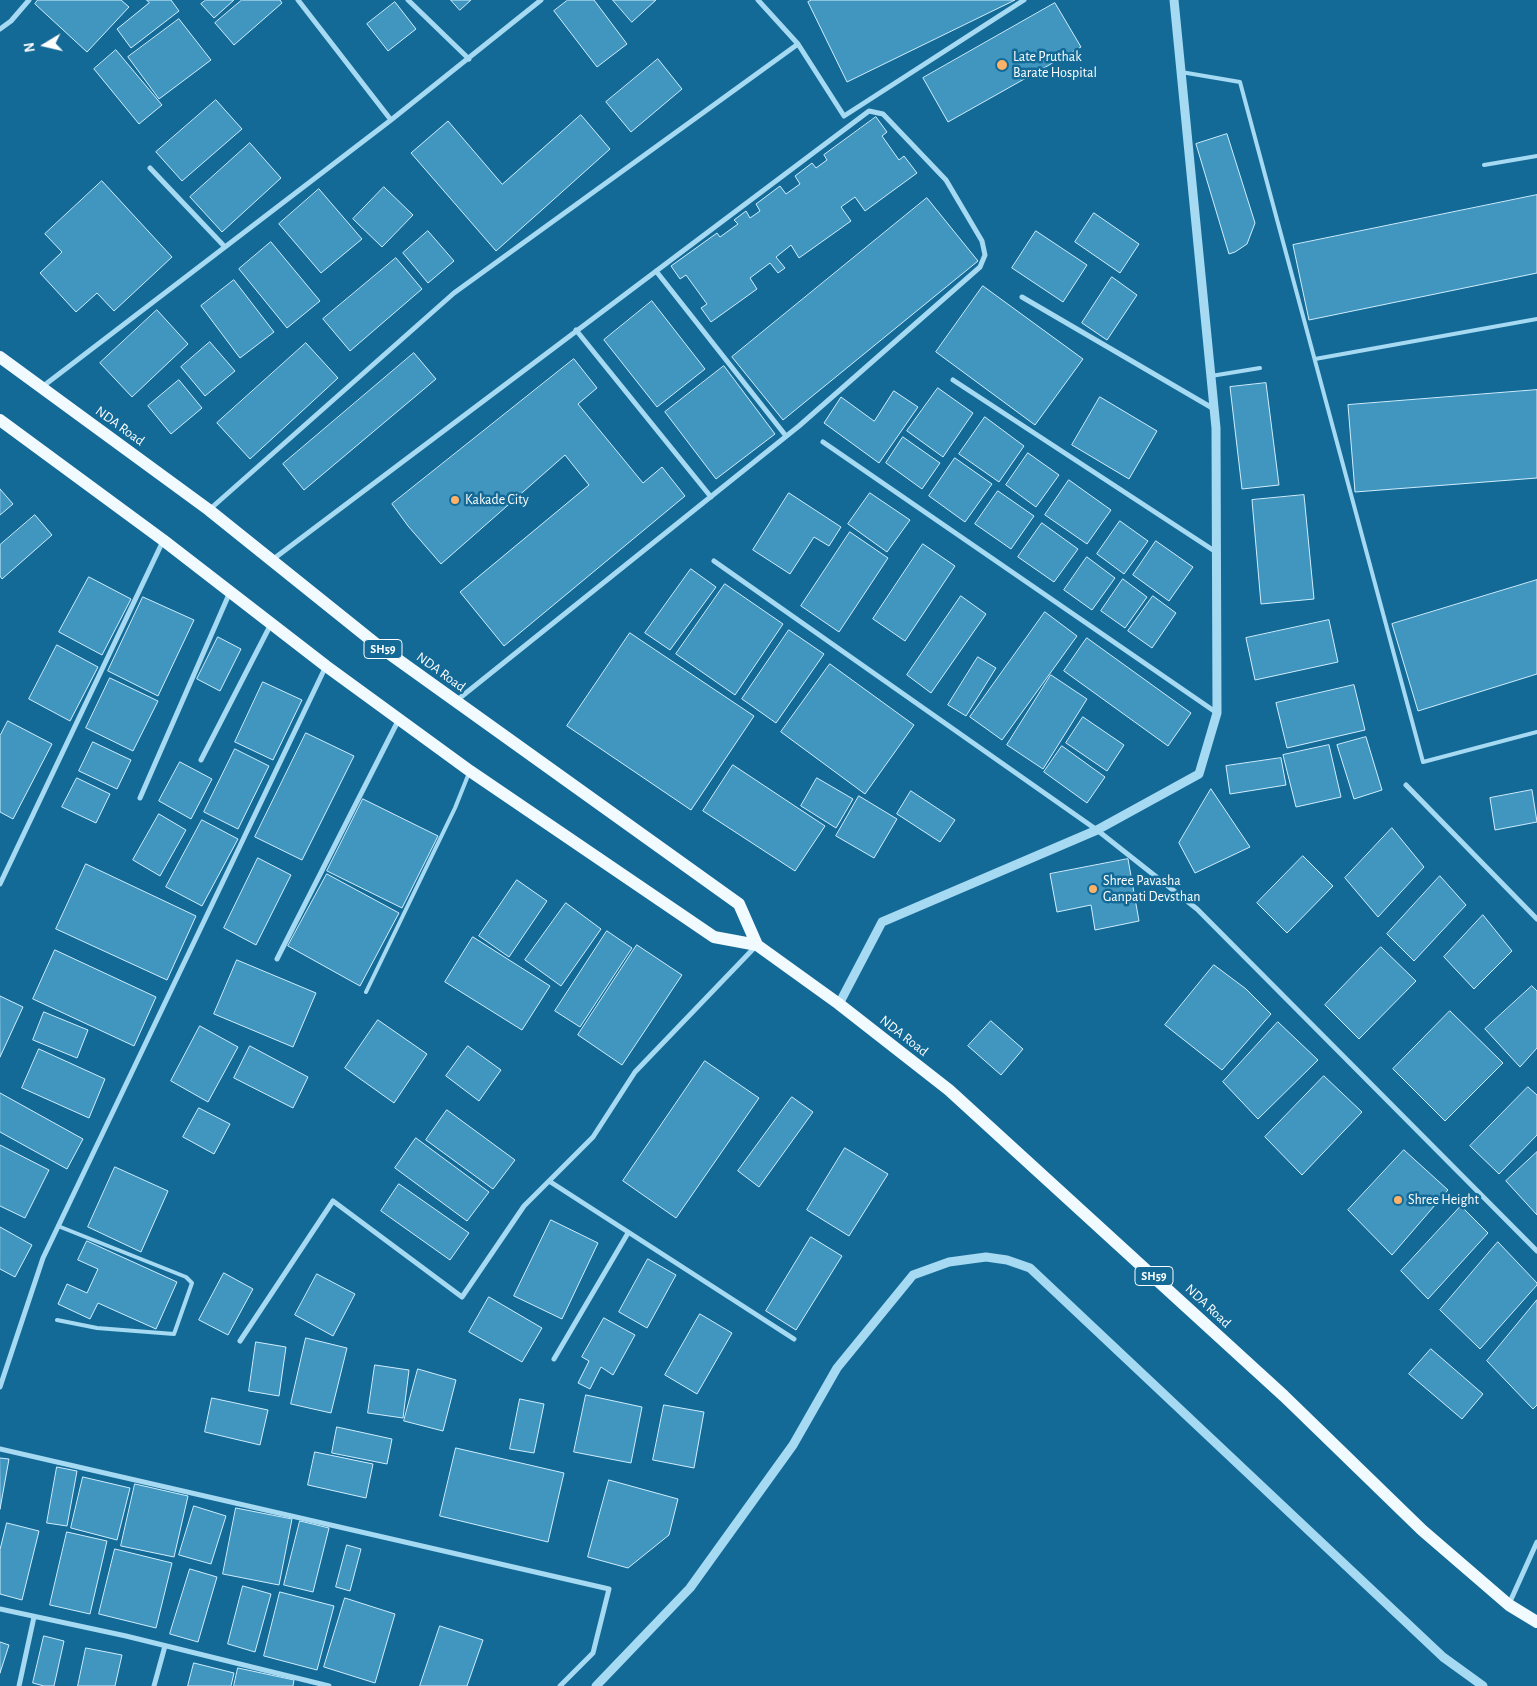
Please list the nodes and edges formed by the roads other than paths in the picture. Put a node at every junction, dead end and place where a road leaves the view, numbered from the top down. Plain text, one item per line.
1 (29, 0) edge
2 (298, 0) edge
3 (408, 0) edge
4 (541, 0) edge
5 (758, 0) edge
6 (1024, 0) edge
7 (1174, 0) edge
8 (0, 29) edge
9 (798, 44) junction
10 (469, 59) junction
11 (1181, 72) junction
12 (391, 120) junction
13 (1537, 156) edge
14 (1484, 165) dead end
15 (150, 168) dead end
16 (225, 248) junction
17 (656, 271) junction
18 (1022, 296) dead end
19 (1537, 319) edge
20 (576, 330) junction
21 (0, 357) edge
22 (1315, 359) junction
23 (1260, 368) dead end
24 (1211, 376) junction
25 (953, 380) dead end
26 (41, 388) junction
27 (1214, 409) junction
28 (0, 420) edge
29 (786, 436) junction
30 (823, 442) dead end
31 (711, 498) junction
32 (210, 510) junction
33 (163, 540) junction
34 (1217, 553) junction
35 (271, 560) junction
36 (714, 561) dead end
37 (230, 592) junction
38 (271, 624) junction
39 (326, 666) junction
40 (456, 701) junction
41 (1218, 712) junction
42 (399, 719) junction
43 (1537, 732) edge
44 (201, 760) dead end
45 (470, 771) junction
46 (1406, 785) dead end
47 (140, 798) dead end
48 (1097, 830) junction
49 (0, 884) edge
50 (1537, 920) edge
51 (757, 946) junction
52 (276, 959) dead end
53 (366, 992) dead end
54 (839, 1004) junction
55 (549, 1181) junction
56 (58, 1226) junction
57 (628, 1233) junction
58 (1537, 1251) edge
59 (56, 1320) dead end
60 (794, 1339) dead end
61 (240, 1341) dead end
62 (554, 1359) dead end
63 (0, 1387) edge
64 (0, 1449) edge
65 (1537, 1542) edge
66 (1509, 1605) junction
67 (0, 1609) edge
68 (34, 1617) junction
69 (1537, 1622) edge
70 (166, 1646) junction
71 (19, 1686) edge
72 (154, 1686) edge
73 (329, 1686) edge
74 (560, 1686) edge
75 (596, 1686) edge
76 (1483, 1686) edge

1 - 8 street
2 - 12 street
3 - 10 street
4 - 10 street
5 - 9 street
6 - 9 street
7 - 11 street
9 - 32 street
10 - 12 street
11 - 22 lane
11 - 24 street
12 - 16 street
13 - 14 lane
15 - 16 street
16 - 26 street
17 - 20 street
17 - 29 street
17 - 29 street
18 - 27 street
19 - 22 lane
20 - 31 street
20 - 35 street
21 - 26 main road, NDA Road / SH59
22 - 43 lane
23 - 24 lane
24 - 27 street
25 - 34 street
26 - 32 main road, NDA Road / SH59
27 - 34 street
28 - 33 main road, NDA Road / SH59
29 - 31 street
30 - 41 street
31 - 40 street
32 - 35 main road, NDA Road / SH59
33 - 37 main road, NDA Road / SH59
33 - 49 street
34 - 41 street
35 - 40 main road, NDA Road / SH59
36 - 48 street
37 - 38 main road, NDA Road / SH59
37 - 47 street
38 - 39 main road, NDA Road / SH59
38 - 44 street
39 - 42 main road, NDA Road / SH59
39 - 56 street
40 - 51 main road, NDA Road / SH59
41 - 48 street
42 - 45 main road, NDA Road / SH59
42 - 52 street
45 - 51 main road, NDA Road / SH59
45 - 53 lane
46 - 50 street
48 - 54 street
48 - 58 street
51 - 54 main road, NDA Road / SH59
51 - 55 street
54 - 66 main road, NDA Road / SH59
55 - 57 street
55 - 61 street
56 - 59 lane
56 - 63 street
57 - 60 street
57 - 62 street
64 - 74 street
65 - 66 street
66 - 69 main road, NDA Road / SH59
67 - 68 street
68 - 70 street
68 - 71 street
70 - 72 street
70 - 73 street
75 - 76 street

